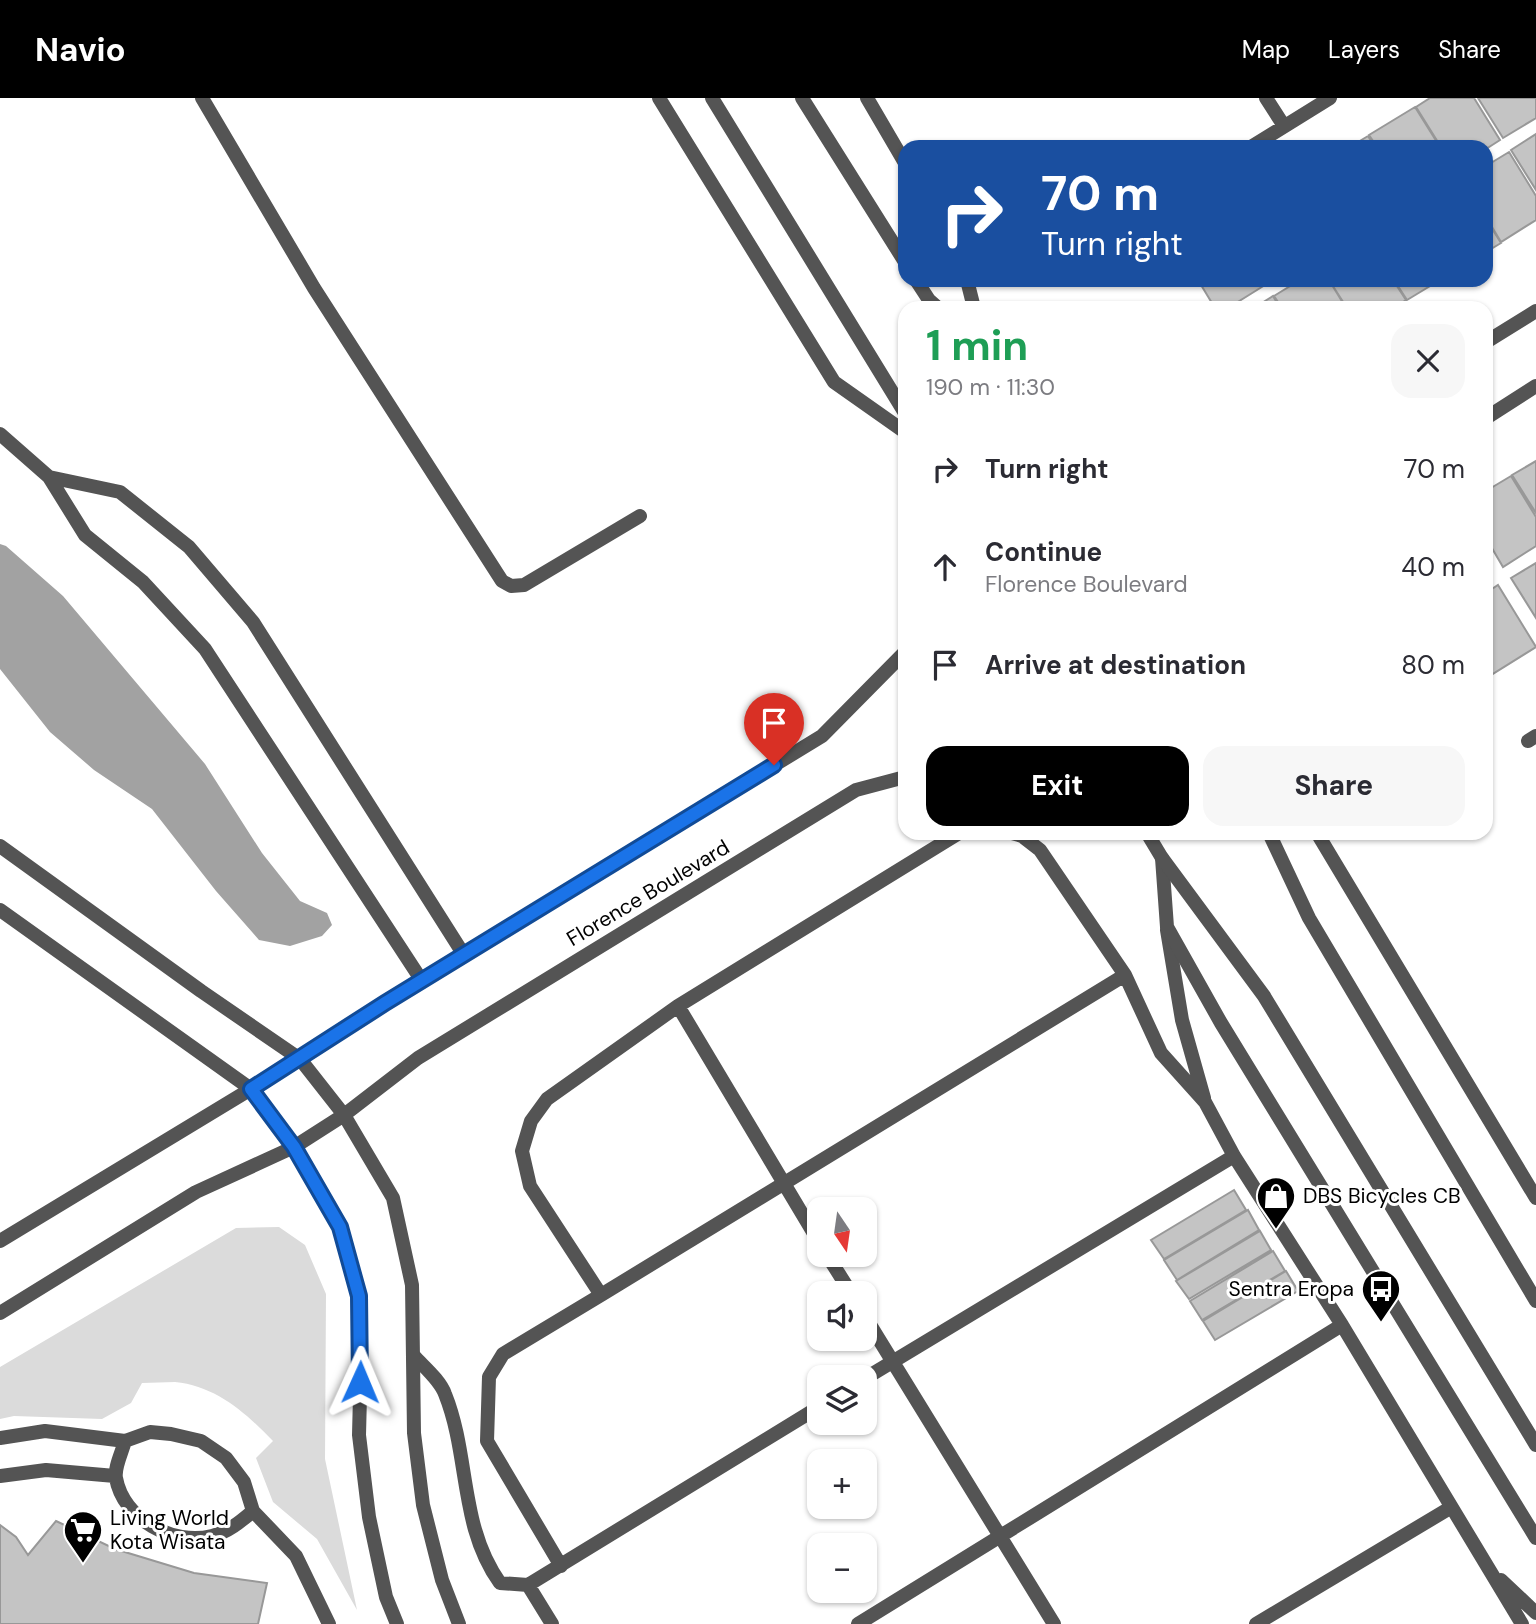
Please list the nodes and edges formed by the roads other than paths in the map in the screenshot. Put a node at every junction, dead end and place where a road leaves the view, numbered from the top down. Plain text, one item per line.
1 (202, 98) edge
2 (659, 98) edge
3 (712, 98) edge
4 (802, 98) edge
5 (867, 98) edge
6 (1266, 98) edge
7 (1330, 98) edge
8 (1284, 126) junction
9 (1262, 140) edge
10 (898, 151) edge
11 (898, 251) edge
12 (1536, 311) edge
13 (1493, 338) edge
14 (1536, 387) edge
15 (898, 401) edge
16 (1493, 414) edge
17 (898, 427) edge
18 (0, 434) edge
19 (49, 477) junction
20 (640, 516) dead end
21 (898, 660) edge
22 (898, 779) edge
23 (948, 840) edge
24 (1027, 840) edge
25 (1151, 840) edge
26 (1272, 840) edge
27 (1321, 840) edge
28 (0, 846) edge
29 (1162, 858) junction
30 (0, 910) edge
31 (1167, 927) junction
32 (464, 955) junction
33 (1125, 975) junction
34 (422, 981) junction
35 (678, 1006) junction
36 (300, 1059) junction
37 (251, 1089) junction
38 (1205, 1102) junction
39 (344, 1115) junction
40 (294, 1147) junction
41 (1234, 1156) junction
42 (782, 1183) junction
43 (1536, 1198) edge
44 (807, 1223) edge
45 (0, 1241) edge
46 (601, 1295) junction
47 (1536, 1301) edge
48 (0, 1313) edge
49 (1342, 1325) junction
50 (877, 1336) edge
51 (414, 1356) junction
52 (893, 1361) junction
53 (877, 1371) edge
54 (807, 1414) edge
55 (0, 1438) edge
56 (125, 1441) junction
57 (1536, 1445) edge
58 (0, 1476) edge
59 (115, 1476) junction
60 (1450, 1508) junction
61 (253, 1511) junction
62 (999, 1535) junction
63 (1536, 1538) edge
64 (561, 1566) junction
65 (1488, 1568) junction
66 (528, 1585) junction
67 (1536, 1613) edge
68 (329, 1624) edge
69 (397, 1624) edge
70 (459, 1624) edge
71 (552, 1624) edge
72 (858, 1624) edge
73 (1054, 1624) edge
74 (1256, 1624) edge
75 (1522, 1624) edge

1 - 20 street
2 - 17 street
3 - 15 street
4 - 11 street
5 - 10 street
6 - 8 street
7 - 8 street
8 - 9 street
12 - 13 street
14 - 16 street
18 - 19 street
19 - 32 street
19 - 34 street
21 - 32 street, Florence Boulevard
22 - 39 street, Florence Boulevard
23 - 35 street
24 - 33 street
25 - 29 street
26 - 47 street
27 - 43 street
28 - 36 street
29 - 31 street
29 - 57 street
30 - 37 street
31 - 38 street
31 - 63 street
32 - 34 street, Florence Boulevard
33 - 38 street
33 - 42 street
34 - 36 street, Florence Boulevard
35 - 42 street
35 - 46 street
36 - 37 street, Florence Boulevard
36 - 39 street
37 - 40 street
37 - 45 street, Florence Boulevard
38 - 41 street
39 - 40 street, Florence Boulevard
39 - 51 street
40 - 48 street, Florence Boulevard
40 - 69 street
41 - 49 street
41 - 52 street
42 - 44 street
42 - 46 street
46 - 64 street
49 - 60 street
49 - 62 street
50 - 52 street
51 - 66 street
51 - 70 street
52 - 53 street
52 - 62 street
54 - 64 street
55 - 56 street
56 - 59 street
56 - 61 street
58 - 59 street
59 - 61 street
60 - 65 street
60 - 74 street
61 - 68 street
62 - 72 street
62 - 73 street
64 - 66 street
65 - 67 street
65 - 75 street
66 - 71 street

